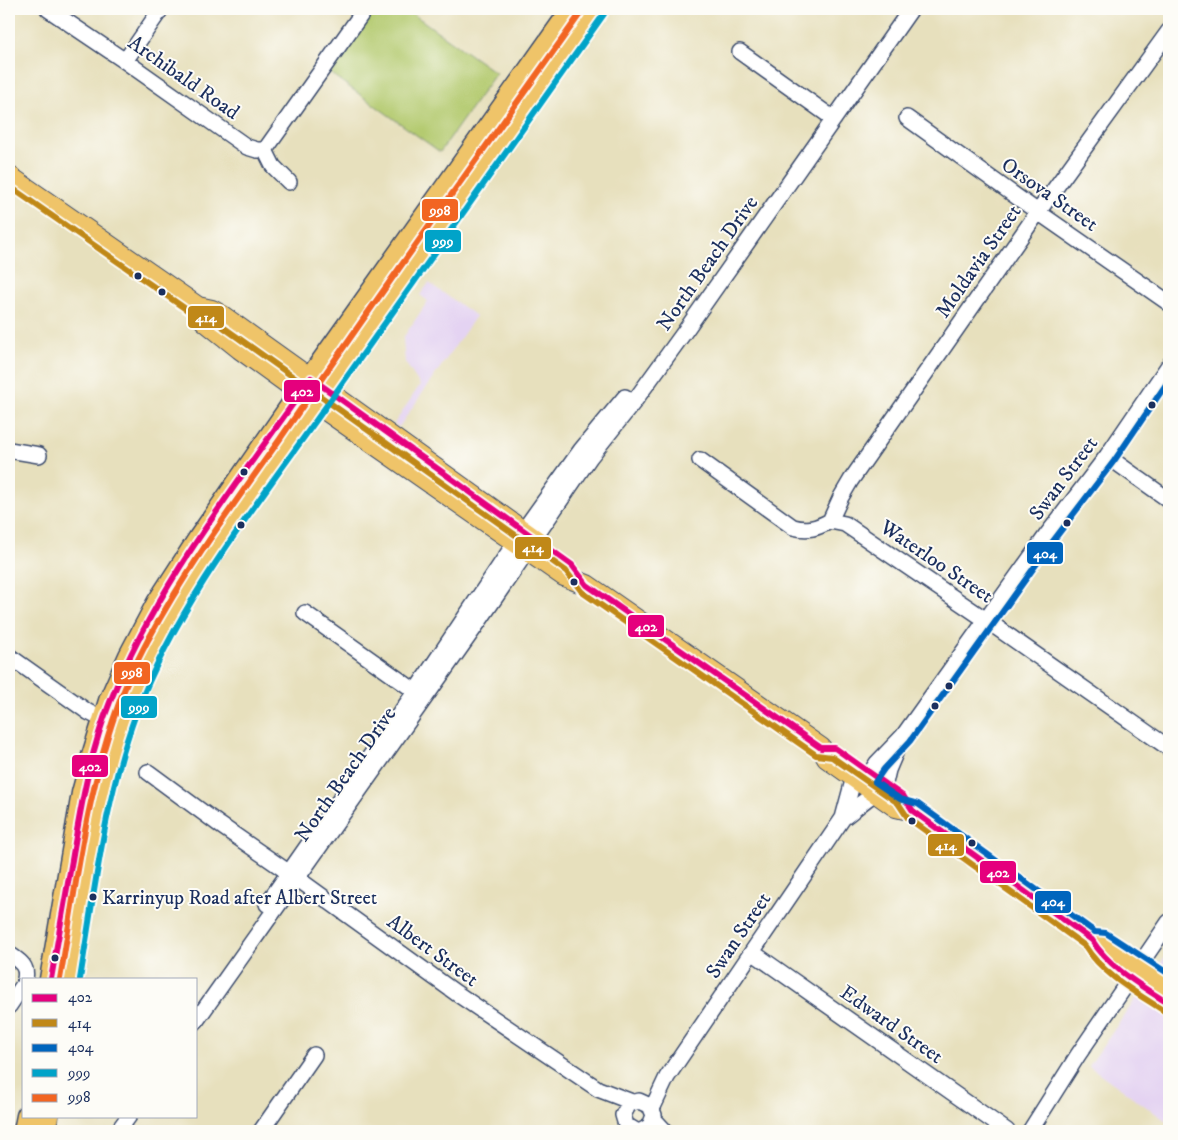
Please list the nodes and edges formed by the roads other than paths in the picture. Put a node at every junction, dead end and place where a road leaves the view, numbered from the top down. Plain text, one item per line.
1 (48, 9) edge
2 (161, 9) edge
3 (365, 9) edge
4 (573, 9) edge
5 (597, 9) edge
6 (901, 9) edge
7 (912, 9) edge
8 (1169, 31) edge
9 (740, 52) dead end
10 (125, 61) junction
11 (830, 117) junction
12 (907, 118) dead end
13 (265, 150) junction
14 (9, 176) edge
15 (289, 182) dead end
16 (1038, 212) junction
17 (1169, 303) edge
18 (1169, 365) edge
19 (314, 391) junction
20 (9, 450) edge
21 (39, 455) dead end
22 (1106, 456) junction
23 (700, 460) dead end
24 (1169, 500) edge
25 (830, 521) junction
26 (525, 541) junction
27 (305, 613) dead end
28 (986, 620) junction
29 (9, 656) edge
30 (420, 695) junction
31 (104, 720) junction
32 (1169, 748) edge
33 (148, 772) dead end
34 (869, 782) junction
35 (843, 818) junction
36 (294, 876) junction
37 (1169, 922) edge
38 (752, 952) junction
39 (9, 954) edge
40 (1135, 970) junction
41 (25, 978) edge
42 (51, 978) edge
43 (71, 978) edge
44 (1169, 984) edge
45 (22, 987) edge
46 (198, 1002) edge
47 (1169, 1004) edge
48 (9, 1006) edge
49 (198, 1018) edge
50 (314, 1055) dead end
51 (28, 1118) edge
52 (47, 1118) edge
53 (124, 1118) edge
54 (124, 1118) edge
55 (638, 1120) edge
56 (25, 1131) edge
57 (45, 1131) edge
58 (107, 1131) edge
59 (118, 1131) edge
60 (261, 1131) edge
61 (665, 1131) edge
62 (1007, 1131) edge
63 (1030, 1131) edge

1 - 10 street, Archibald Road
2 - 10 street
3 - 13 street
4 - 19 highway
5 - 19 highway
6 - 11 street, North Beach Drive
7 - 11 street, North Beach Drive
8 - 16 street, Moldavia Street
9 - 11 street
10 - 13 street, Archibald Road
11 - 26 street, North Beach Drive
12 - 16 street, Orsova Street
13 - 15 street
14 - 19 main road
16 - 17 street, Orsova Street
16 - 25 street, Moldavia Street
18 - 22 street, Swan Street
19 - 26 main road
19 - 31 highway
19 - 43 highway
20 - 21 street
22 - 24 street
22 - 28 street, Swan Street
23 - 25 street
25 - 28 street, Waterloo Street
26 - 30 street, North Beach Drive
26 - 34 main road
27 - 30 street
28 - 32 street, Waterloo Street
28 - 34 street, Swan Street
29 - 31 street
30 - 36 street, North Beach Drive
31 - 42 highway
33 - 36 street, Albert Street
34 - 35 street, Swan Street
34 - 35 street, Swan Street
34 - 40 main road
35 - 38 street, Swan Street
36 - 46 street, North Beach Drive
36 - 49 street, North Beach Drive
36 - 55 street, Albert Street
37 - 40 street
38 - 55 street, Swan Street
38 - 62 street, Edward Street
39 - 41 street
40 - 44 main road
40 - 47 main road
40 - 63 street
45 - 48 street
50 - 60 street
51 - 56 highway
52 - 57 highway
53 - 58 street
54 - 59 street
55 - 61 street, Albert Street

